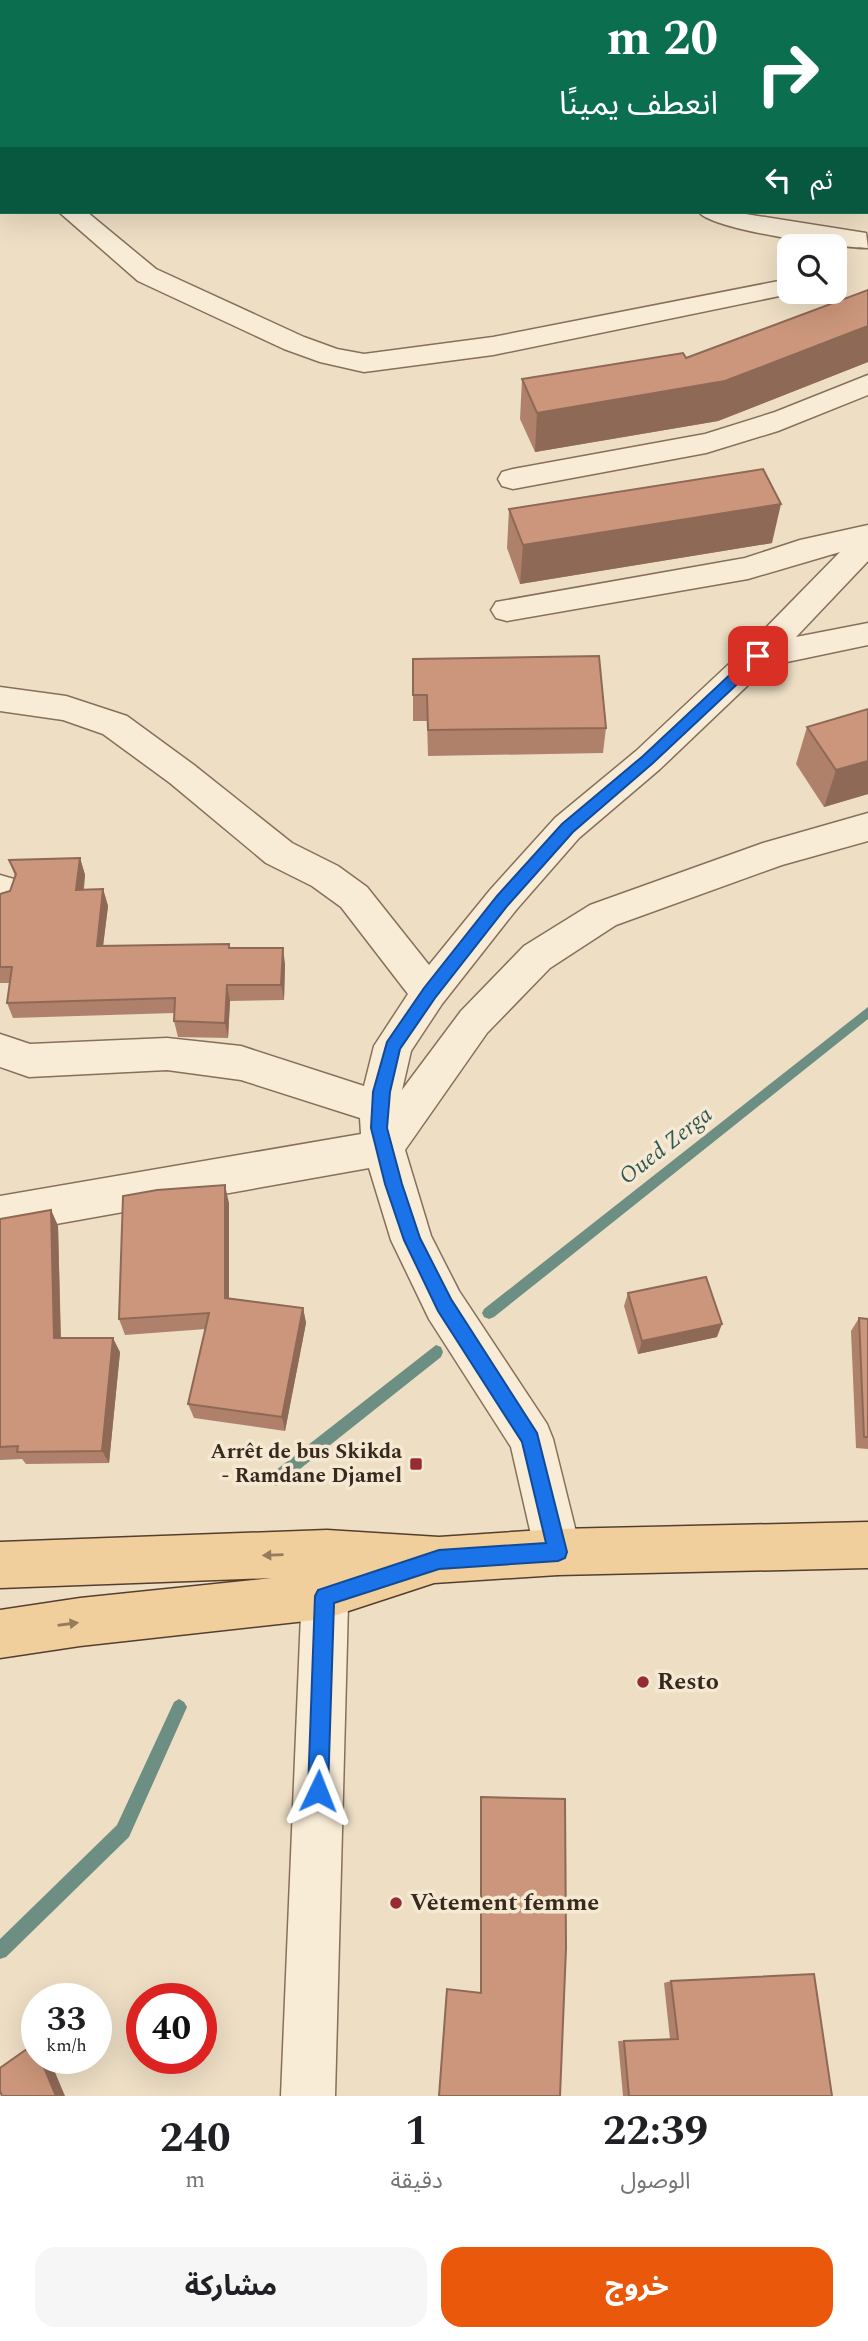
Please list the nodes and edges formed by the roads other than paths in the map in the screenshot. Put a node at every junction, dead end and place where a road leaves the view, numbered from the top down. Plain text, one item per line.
1 (74, 214) edge
2 (717, 214) edge
3 (867, 242) edge
4 (847, 255) edge
5 (777, 289) edge
6 (868, 384) edge
7 (513, 479) dead end
8 (868, 535) edge
9 (868, 542) edge
10 (507, 610) dead end
11 (868, 634) edge
12 (758, 656) junction
13 (0, 699) edge
14 (868, 827) edge
15 (1, 889) edge
16 (0, 896) edge
17 (429, 993) junction
18 (0, 1050) edge
19 (381, 1108) junction
20 (383, 1148) junction
21 (0, 1216) edge
22 (868, 1545) edge
23 (558, 1552) junction
24 (0, 1565) edge
25 (326, 1575) junction
26 (0, 1634) edge
27 (308, 2096) edge

1 - 5 street
2 - 3 street
3 - 4 street
6 - 7 street
8 - 10 street
9 - 12 street
11 - 12 street
12 - 17 street
13 - 17 street
14 - 20 street
15 - 16 street
17 - 19 street
18 - 19 street
19 - 20 street
20 - 21 street
20 - 23 street
22 - 23 main road
23 - 25 main road
25 -> 24 main road
26 -> 25 main road
25 - 27 street

